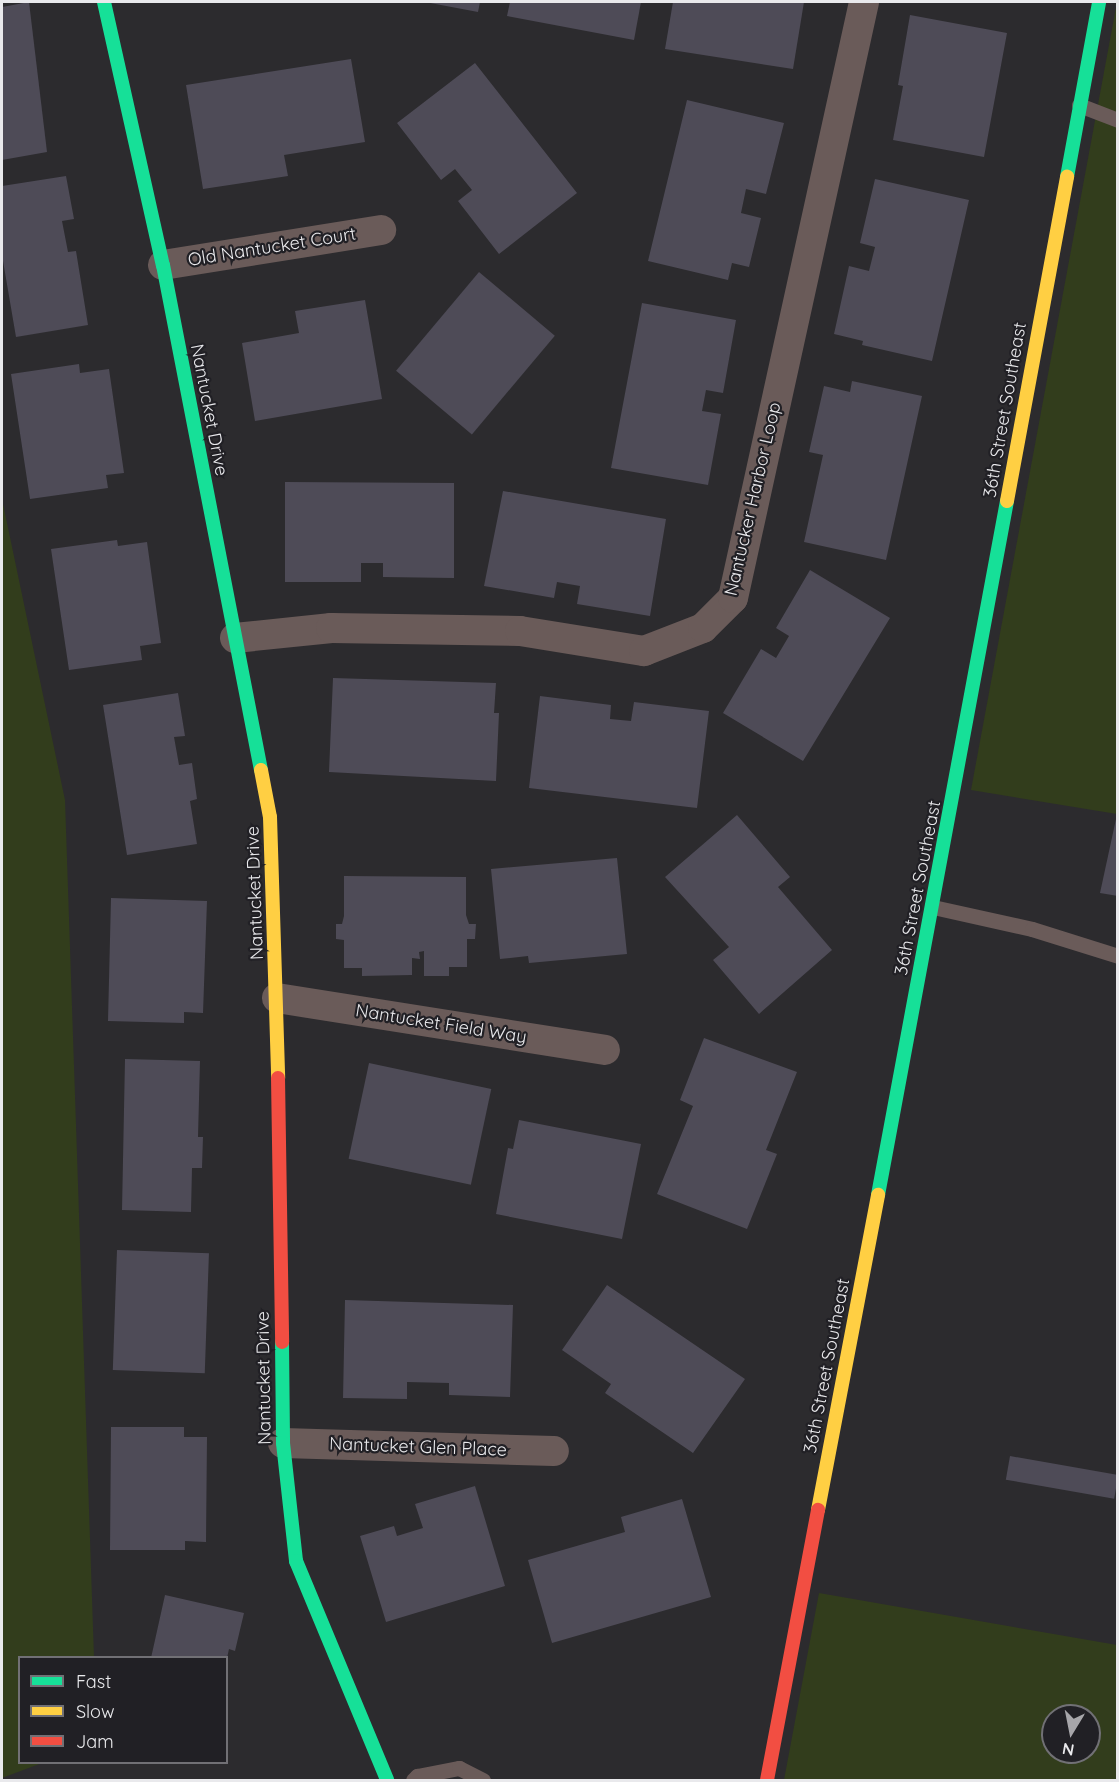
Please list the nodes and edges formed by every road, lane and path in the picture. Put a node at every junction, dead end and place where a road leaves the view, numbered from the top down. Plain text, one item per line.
1 (104, 2) edge
2 (864, 2) edge
3 (1099, 2) edge
4 (1079, 105) junction
5 (1118, 120) edge
6 (381, 230) dead end
7 (163, 264) junction
8 (235, 638) junction
9 (933, 907) junction
10 (1118, 956) edge
11 (277, 998) junction
12 (605, 1050) dead end
13 (283, 1443) junction
14 (554, 1450) dead end
15 (387, 1780) edge
16 (413, 1780) edge
17 (483, 1780) edge
18 (767, 1780) edge

1 - 7 street, Nantucket Drive
2 - 8 street, Nantucker Harbor Loop
3 - 4 street, 36th Street Southeast
4 - 5 lane
4 - 9 street, 36th Street Southeast
6 - 7 street, Old Nantucket Court
7 - 8 street, Nantucket Drive
8 - 11 street, Nantucket Drive
9 - 10 lane
9 - 18 street, 36th Street Southeast
11 - 12 street, Nantucket Field Way
11 - 13 street, Nantucket Drive
13 - 14 street, Nantucket Glen Place
13 - 15 street, Nantucket Drive
16 - 17 lane

